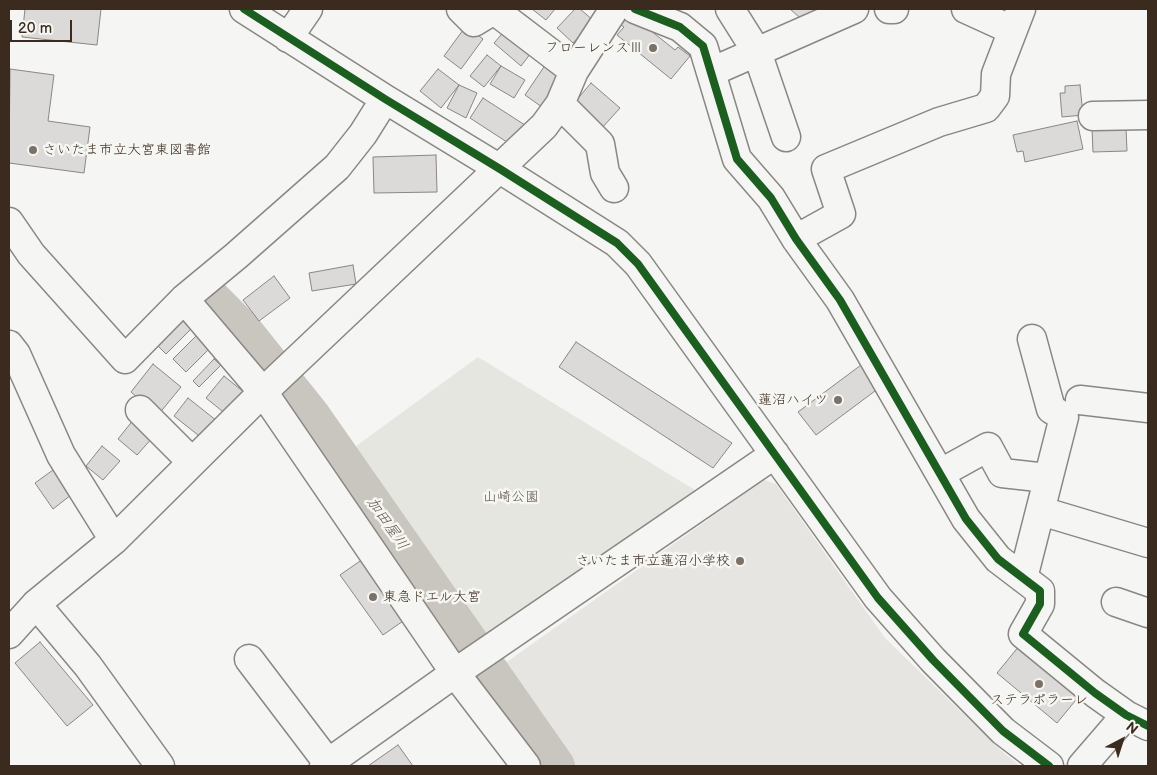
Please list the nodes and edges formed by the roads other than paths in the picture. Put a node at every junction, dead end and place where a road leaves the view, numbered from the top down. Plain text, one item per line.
1 (244, 9) edge
2 (308, 9) edge
3 (461, 9) edge
4 (614, 9) edge
5 (635, 9) edge
6 (730, 9) edge
7 (854, 9) edge
8 (890, 9) edge
9 (894, 9) edge
10 (966, 9) edge
11 (494, 10) edge
12 (687, 18) edge
13 (1016, 19) edge
14 (288, 38) junction
15 (757, 52) junction
16 (574, 71) junction
17 (711, 72) junction
18 (385, 99) junction
19 (560, 104) junction
20 (1148, 115) edge
21 (1094, 116) dead end
22 (786, 137) dead end
23 (500, 169) junction
24 (614, 188) dead end
25 (9, 222) edge
26 (796, 239) junction
27 (184, 299) junction
28 (1032, 340) dead end
29 (9, 345) edge
30 (264, 392) junction
31 (1080, 400) dead end
32 (1148, 408) edge
33 (140, 410) dead end
34 (775, 454) junction
35 (192, 462) junction
36 (941, 473) junction
37 (1048, 478) junction
38 (1040, 511) junction
39 (114, 540) junction
40 (1148, 543) edge
41 (1023, 578) junction
42 (1116, 602) dead end
43 (36, 604) junction
44 (1148, 613) edge
45 (9, 634) edge
46 (250, 659) dead end
47 (455, 673) junction
48 (1137, 720) edge
49 (326, 765) edge
50 (160, 766) edge
51 (526, 766) edge
52 (1049, 766) edge
53 (1082, 766) edge

1 - 14 street
2 - 14 street
3 - 11 street
4 - 16 street
5 - 12 street
6 - 15 street
7 - 15 street
8 - 9 street
10 - 13 street
11 - 16 street
12 - 17 street
13 - 26 street
14 - 18 street
15 - 17 street
15 - 22 street
16 - 19 street
17 - 26 street
18 - 23 street
18 - 27 street
19 - 23 street
19 - 24 street
20 - 21 street
23 - 30 street
23 - 34 street
25 - 27 street
26 - 36 street
27 - 30 street
28 - 37 street
29 - 39 street
30 - 35 street
30 - 47 street
31 - 32 street
33 - 35 street
34 - 47 street
34 - 52 street
35 - 39 street
36 - 37 street
36 - 41 street
37 - 38 street
38 - 40 street
38 - 41 street
39 - 43 street
41 - 48 street
42 - 44 street
43 - 45 street
43 - 50 street
46 - 49 street
47 - 49 street
47 - 51 street
48 - 53 street

